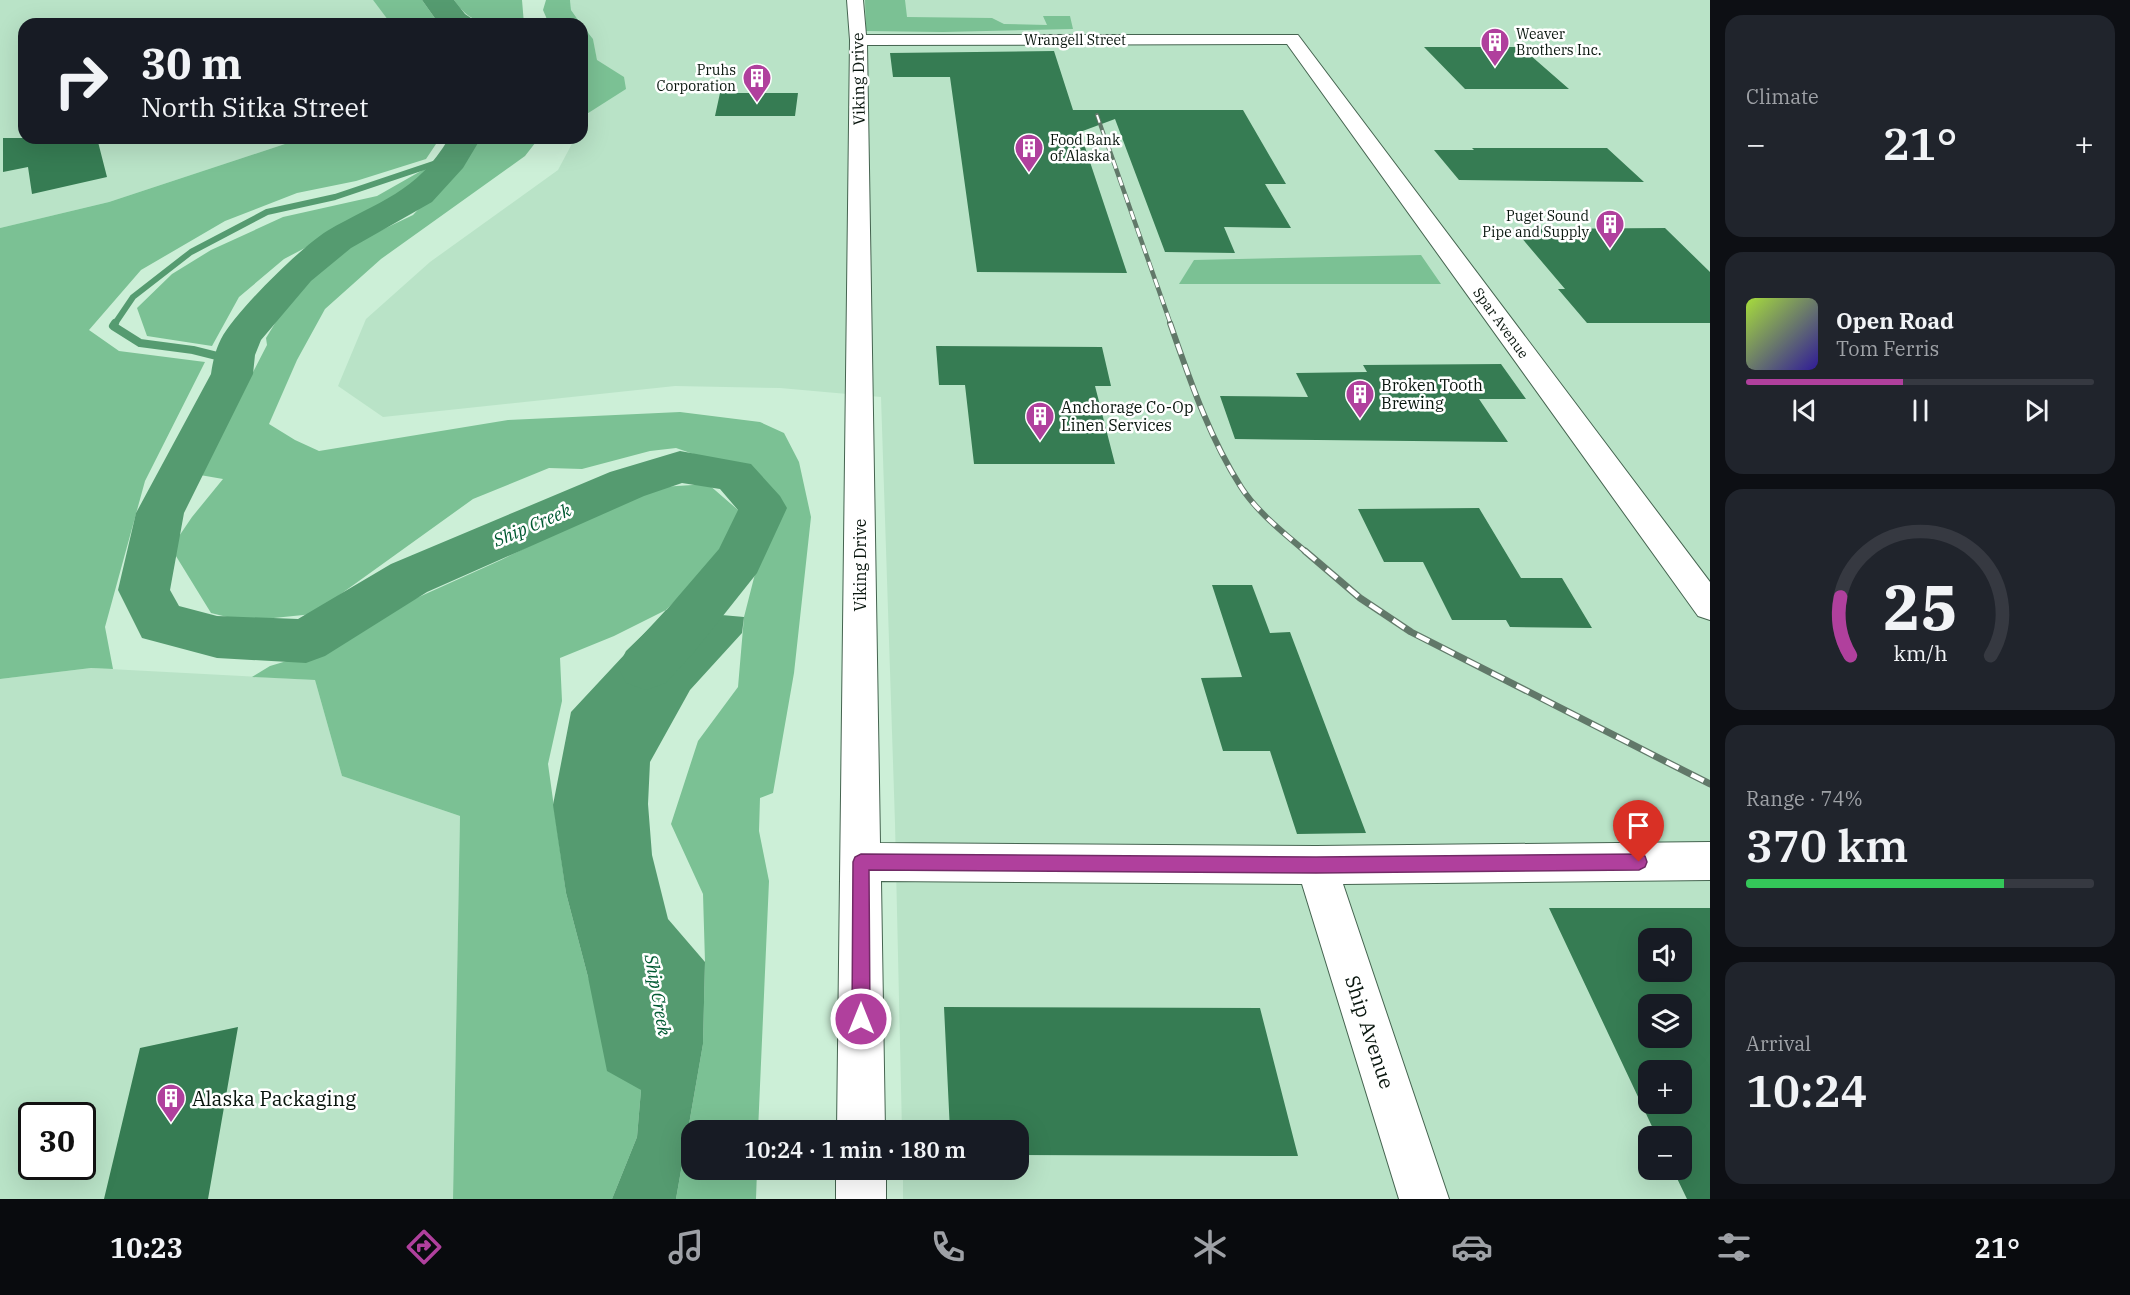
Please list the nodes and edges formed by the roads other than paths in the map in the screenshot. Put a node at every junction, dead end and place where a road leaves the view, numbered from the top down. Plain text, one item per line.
1 (855, 0) edge
2 (1292, 39) joint
3 (858, 40) junction
4 (1710, 607) edge
5 (1710, 861) edge
6 (861, 862) junction
7 (1316, 865) junction
8 (861, 1120) edge
9 (861, 1180) edge
10 (861, 1199) edge
11 (1424, 1199) edge

1 - 3 street, Viking Drive
2 - 3 street, Wrangell Street
2 - 4 street, Spar Avenue
3 - 6 street, Viking Drive
5 - 7 street
6 - 7 street
6 - 8 street, Viking Drive
7 - 11 street, Ship Avenue
9 - 10 street

